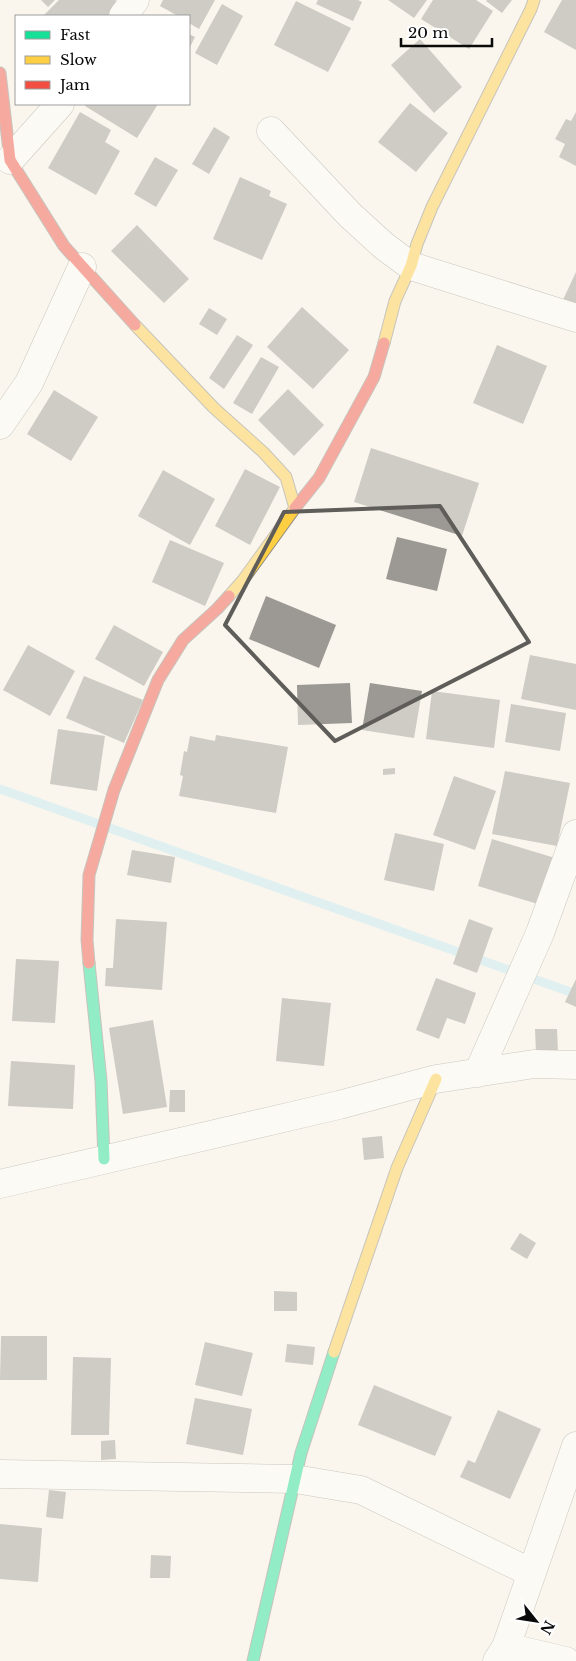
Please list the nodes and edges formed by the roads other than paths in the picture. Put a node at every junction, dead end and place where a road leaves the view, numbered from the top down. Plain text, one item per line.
1 (135, 0) edge
2 (534, 0) edge
3 (124, 15) edge
4 (0, 73) edge
5 (59, 105) edge
6 (271, 131) dead end
7 (10, 160) junction
8 (412, 266) junction
9 (82, 267) junction
10 (576, 318) edge
11 (0, 425) edge
12 (295, 508) junction
13 (576, 834) edge
14 (576, 1065) edge
15 (478, 1073) junction
16 (436, 1080) junction
17 (104, 1159) junction
18 (0, 1184) edge
19 (576, 1446) edge
20 (0, 1474) edge
21 (295, 1479) junction
22 (532, 1572) junction
23 (501, 1654) edge
24 (253, 1661) edge
25 (566, 1661) edge

1 - 3 street
2 - 8 street
4 - 7 street
5 - 7 street
6 - 8 street
7 - 9 street
8 - 10 street
8 - 12 street
9 - 11 street
9 - 12 street
12 - 17 street
13 - 15 street
14 - 15 street
15 - 16 street
16 - 17 street
16 - 21 street
17 - 18 street
19 - 22 street
20 - 21 street
21 - 22 street
21 - 24 street
22 - 23 street
23 - 25 street

